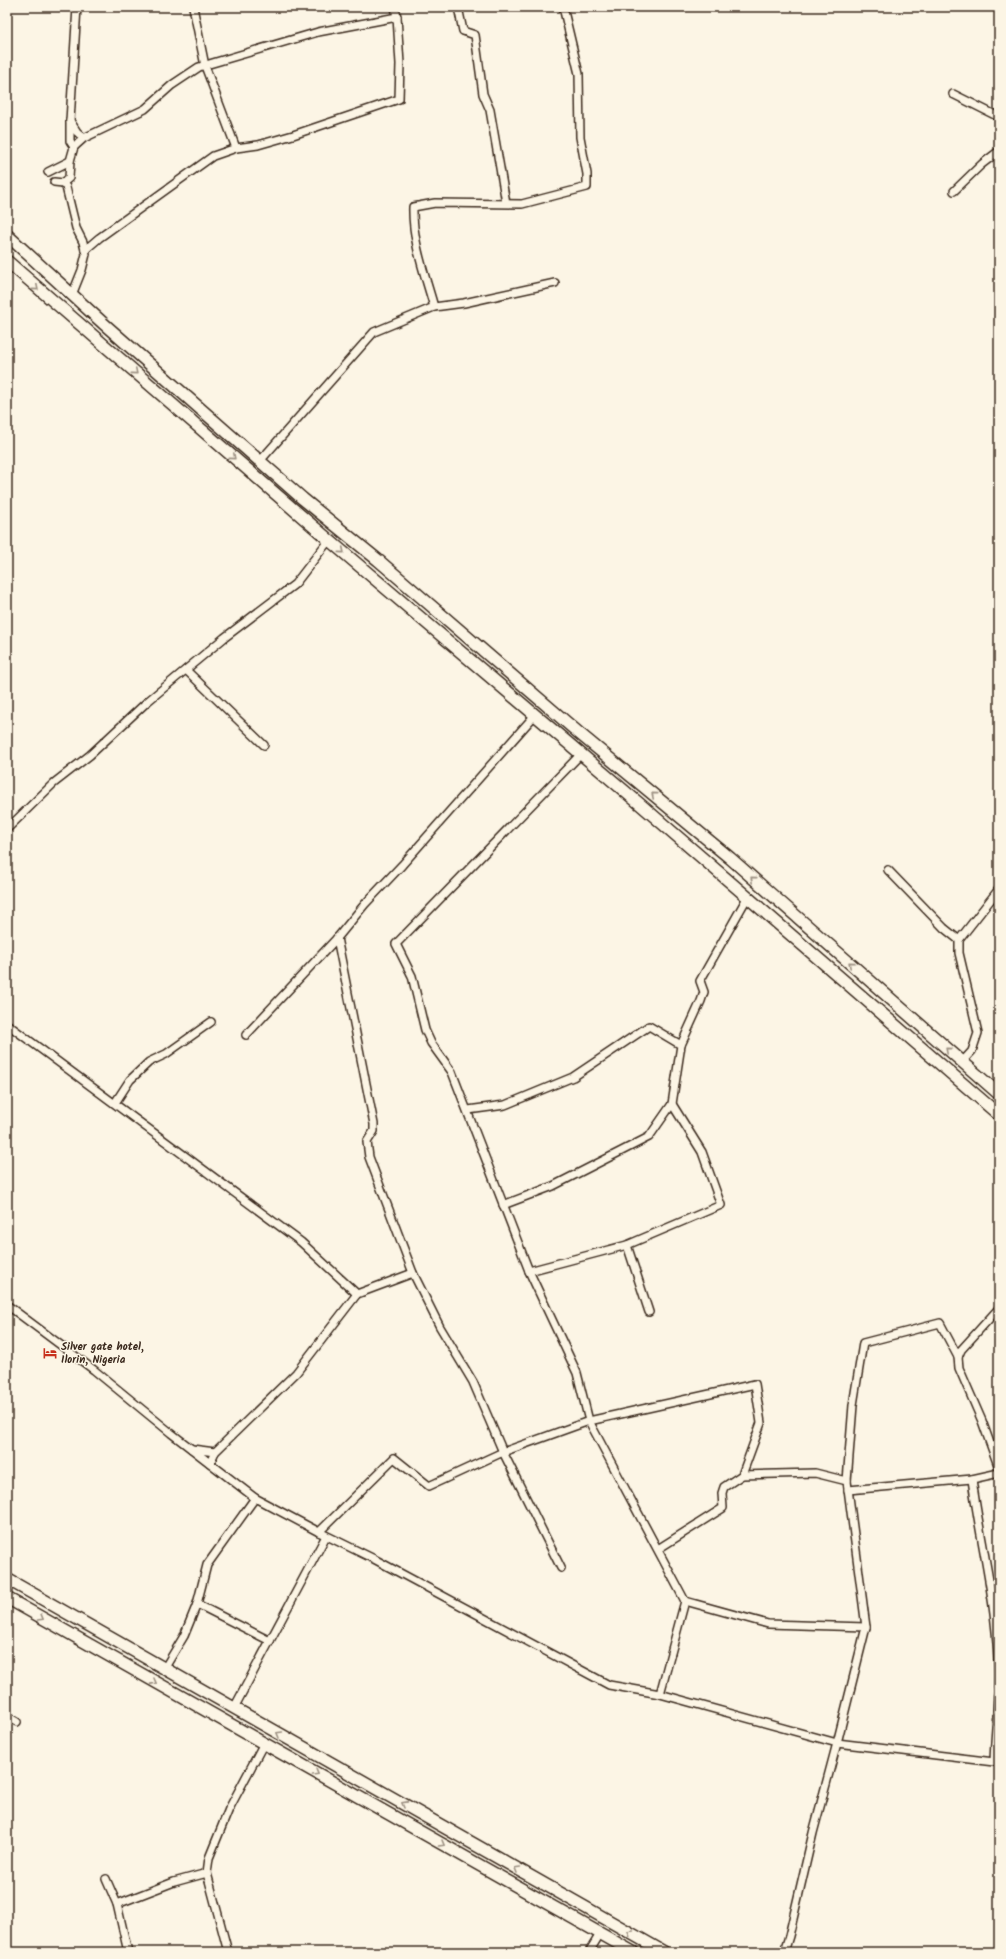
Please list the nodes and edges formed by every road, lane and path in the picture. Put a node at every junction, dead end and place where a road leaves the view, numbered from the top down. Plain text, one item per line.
1 (77, 7) edge
2 (193, 7) edge
3 (396, 7) edge
4 (458, 7) edge
5 (563, 7) edge
6 (397, 17) junction
7 (205, 66) junction
8 (953, 94) dead end
9 (999, 117) edge
10 (70, 121) junction
11 (77, 132) junction
12 (84, 138) junction
13 (76, 146) junction
14 (236, 148) junction
15 (999, 151) edge
16 (70, 161) junction
17 (48, 172) dead end
18 (54, 182) dead end
19 (63, 183) junction
20 (954, 191) dead end
21 (506, 203) junction
22 (7, 235) edge
23 (85, 250) junction
24 (7, 261) edge
25 (555, 283) dead end
26 (72, 295) junction
27 (434, 307) junction
28 (260, 461) junction
29 (329, 540) junction
30 (186, 670) junction
31 (535, 715) junction
32 (264, 745) dead end
33 (580, 754) junction
34 (7, 828) edge
35 (888, 870) dead end
36 (999, 889) edge
37 (747, 898) junction
38 (337, 938) junction
39 (959, 940) junction
40 (211, 1022) dead end
41 (7, 1024) edge
42 (246, 1035) dead end
43 (681, 1045) junction
44 (962, 1062) junction
45 (999, 1094) edge
46 (115, 1103) junction
47 (672, 1104) junction
48 (468, 1110) junction
49 (999, 1115) edge
50 (503, 1205) junction
51 (627, 1245) junction
52 (529, 1270) junction
53 (413, 1273) junction
54 (357, 1294) junction
55 (7, 1305) edge
56 (999, 1308) edge
57 (649, 1312) dead end
58 (958, 1357) junction
59 (589, 1422) junction
60 (190, 1448) junction
61 (215, 1452) junction
62 (504, 1452) junction
63 (210, 1464) junction
64 (999, 1468) edge
65 (999, 1473) edge
66 (742, 1475) junction
67 (972, 1479) junction
68 (847, 1481) junction
69 (848, 1490) junction
70 (255, 1498) junction
71 (323, 1534) junction
72 (658, 1549) junction
73 (561, 1568) dead end
74 (7, 1579) edge
75 (7, 1598) edge
76 (685, 1601) junction
77 (197, 1604) junction
78 (866, 1627) junction
79 (270, 1641) junction
80 (164, 1669) junction
81 (660, 1694) junction
82 (234, 1708) junction
83 (7, 1716) edge
84 (17, 1722) dead end
85 (293, 1742) junction
86 (836, 1742) junction
87 (264, 1743) junction
88 (285, 1755) junction
89 (422, 1815) junction
90 (415, 1829) junction
91 (207, 1873) junction
92 (106, 1879) dead end
93 (116, 1904) junction
94 (600, 1934) junction
95 (128, 1952) edge
96 (228, 1952) edge
97 (589, 1952) edge
98 (633, 1952) edge
99 (664, 1952) edge
100 (784, 1952) edge

1 - 10 street
2 - 7 street
3 - 6 street
4 - 21 street
5 - 21 street
6 - 7 street
6 - 14 street
7 - 12 street
7 - 14 street
8 - 9 street
10 - 11 street
10 - 13 street
11 - 12 street
11 - 13 street
12 - 13 street
13 - 16 street
14 - 23 street
15 - 20 street
16 - 17 street
16 - 19 street
18 - 19 street
19 - 23 street
21 - 27 street
22 - 26 main road
23 - 26 street
24 -> 29 main road
25 - 27 street
26 - 28 main road
27 - 28 street
44 -> 28 main road
29 - 30 street
29 -> 31 main road
30 - 32 street
30 - 34 street
31 - 33 main road
31 - 38 street
33 - 37 main road
33 - 48 street
35 - 39 street
36 - 39 street
37 - 43 street
37 - 49 main road
38 - 42 street
38 - 53 street
39 - 44 street
40 - 46 street
41 - 46 street
43 - 47 street
43 - 48 street
44 - 45 main road
46 - 54 street
47 - 50 street
47 - 51 street
48 - 50 street
50 - 52 street
51 - 52 street
51 - 57 street
52 - 59 street
53 - 54 street
53 - 62 street
54 - 61 street
55 - 60 street
56 - 58 street
58 - 64 street
58 - 68 street
59 - 62 street
59 - 66 street
59 - 72 street
60 - 61 street
60 - 63 street
61 - 63 street
62 - 71 street
62 - 73 street
63 - 70 street
65 - 67 street
66 - 68 street
66 - 72 street
67 - 69 street
67 - 86 street
68 - 69 street
69 - 78 street
70 - 71 street
70 - 77 street
71 - 79 street
71 - 81 street
72 - 76 street
74 - 80 main road
75 -> 87 main road
76 - 78 street
76 - 81 street
77 - 79 street
77 - 80 street
78 - 86 street
79 - 82 street
80 - 82 main road
81 - 86 street
85 -> 82 main road
83 - 84 street
85 - 88 main road
89 -> 85 main road
86 - 100 street
87 - 88 main road
87 - 91 street
88 -> 90 main road
89 - 90 main road
99 -> 89 main road
90 -> 94 main road
91 - 93 street
91 - 96 street
92 - 93 street
93 - 95 street
94 - 97 street
94 - 98 main road

